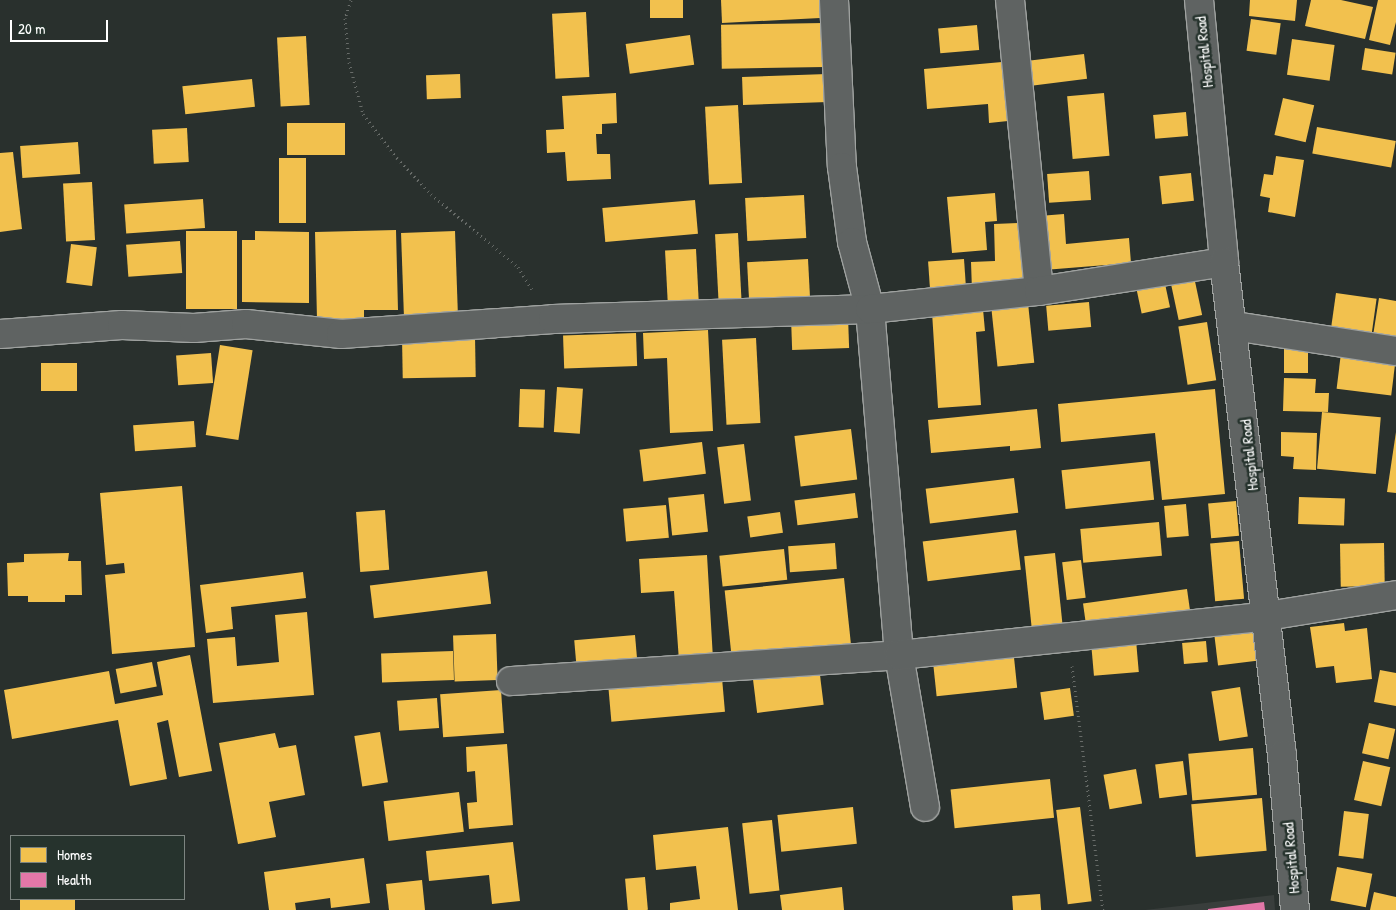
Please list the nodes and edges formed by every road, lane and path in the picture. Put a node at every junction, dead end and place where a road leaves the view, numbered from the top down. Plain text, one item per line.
1 (350, 0) edge
2 (834, 0) edge
3 (1010, 0) edge
4 (1199, 0) edge
5 (1224, 262) junction
6 (1039, 291) junction
7 (870, 309) junction
8 (553, 319) junction
9 (1234, 326) junction
10 (0, 334) edge
11 (1396, 351) edge
12 (1396, 595) edge
13 (1267, 616) junction
14 (1068, 636) junction
15 (898, 655) junction
16 (511, 681) dead end
17 (925, 807) dead end
18 (1103, 910) edge
19 (1295, 910) edge

1 - 8 path
2 - 7 street
3 - 6 street
4 - 5 street, Hospital Road
5 - 6 street
5 - 9 street, Hospital Road
6 - 7 street
7 - 8 street
7 - 15 street
8 - 10 street
9 - 11 street
9 - 13 street, Hospital Road
12 - 13 street
13 - 14 street
13 - 19 street, Hospital Road
14 - 15 street
14 - 18 path
15 - 16 street
15 - 17 street

